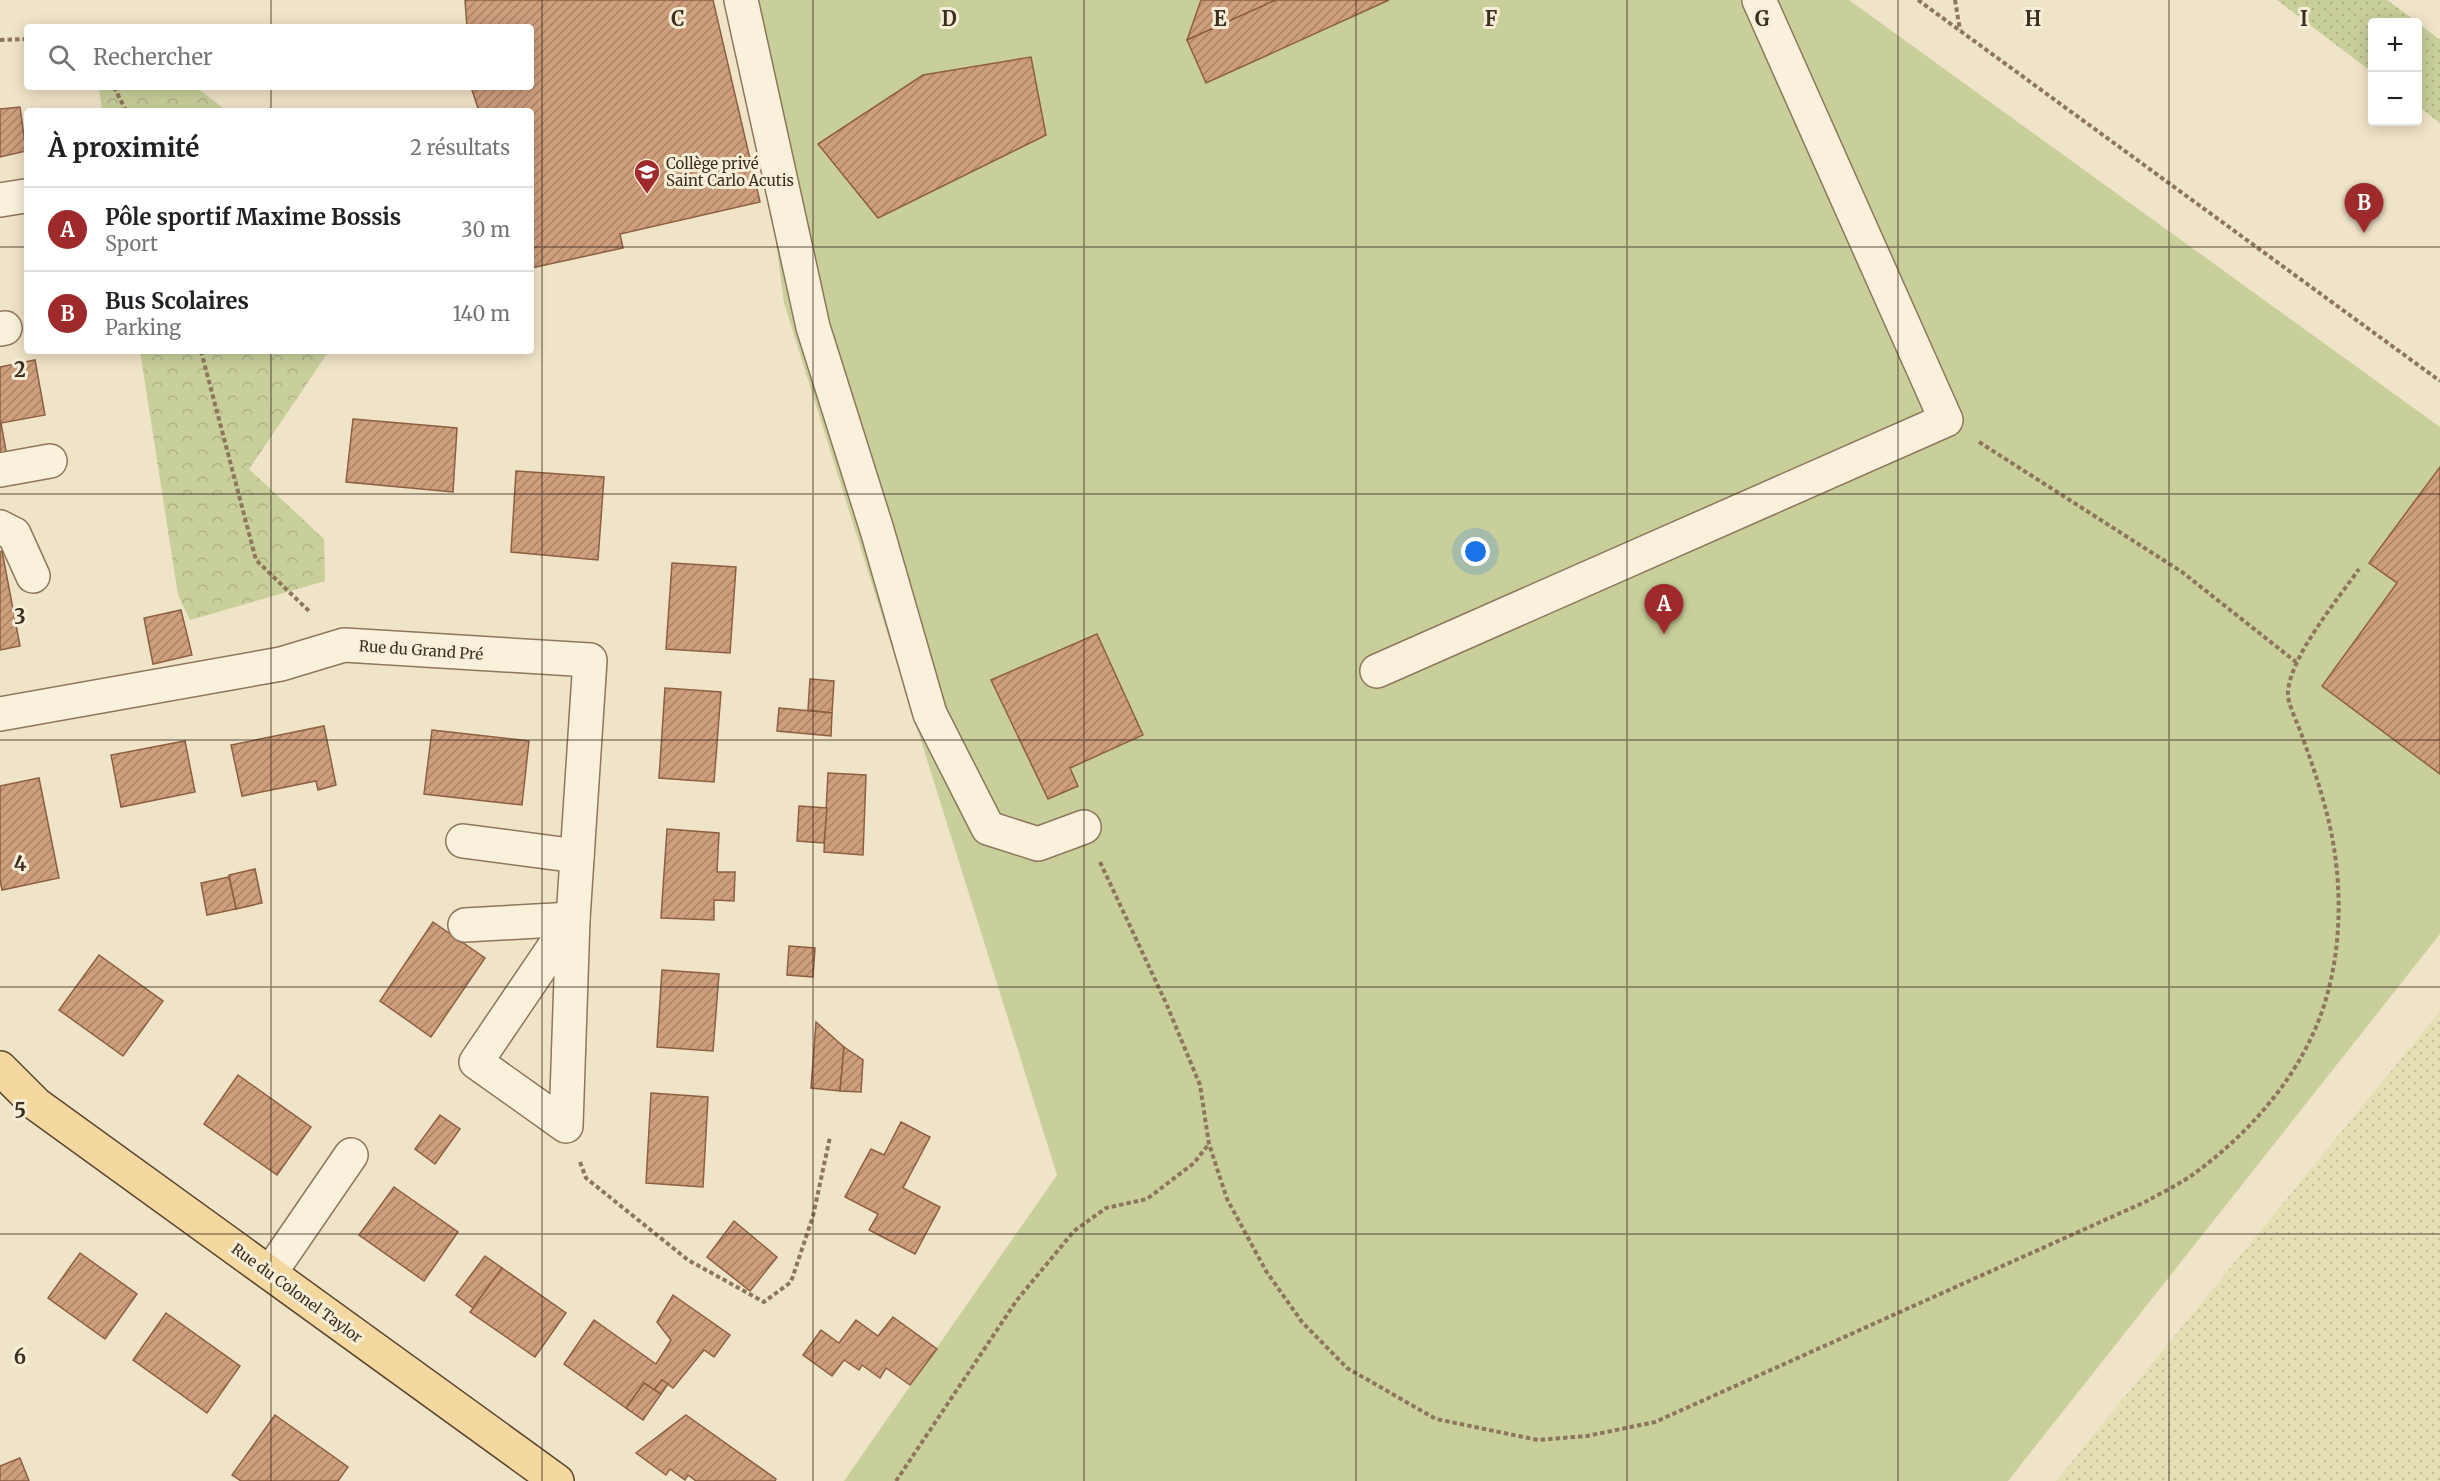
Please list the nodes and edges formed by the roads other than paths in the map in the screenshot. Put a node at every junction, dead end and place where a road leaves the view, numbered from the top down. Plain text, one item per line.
1 (741, 0) edge
2 (1759, 0) edge
3 (50, 461) dead end
4 (0, 470) edge
5 (0, 527) edge
6 (33, 576) dead end
7 (1377, 670) dead end
8 (0, 714) edge
9 (1084, 827) road end
10 (463, 841) dead end
11 (577, 856) junction
12 (573, 919) junction
13 (465, 925) dead end
14 (0, 1068) edge
15 (0, 1093) edge
16 (36, 1104) junction
17 (351, 1155) dead end
18 (270, 1273) junction
19 (543, 1477) edge

1 - 9 street
2 - 7 street
3 - 4 street
5 - 6 street
8 - 11 street, Rue du Grand Pré
10 - 11 street
11 - 12 street, Rue du Grand Pré
12 - 12 street, Rue du Grand Pré
12 - 13 street
14 - 16 main road, Rue du Colonel Taylor
15 - 16 main road, Rue du Colonel Taylor
16 - 18 main road, Rue du Colonel Taylor
17 - 18 street
18 - 19 main road, Rue du Colonel Taylor

